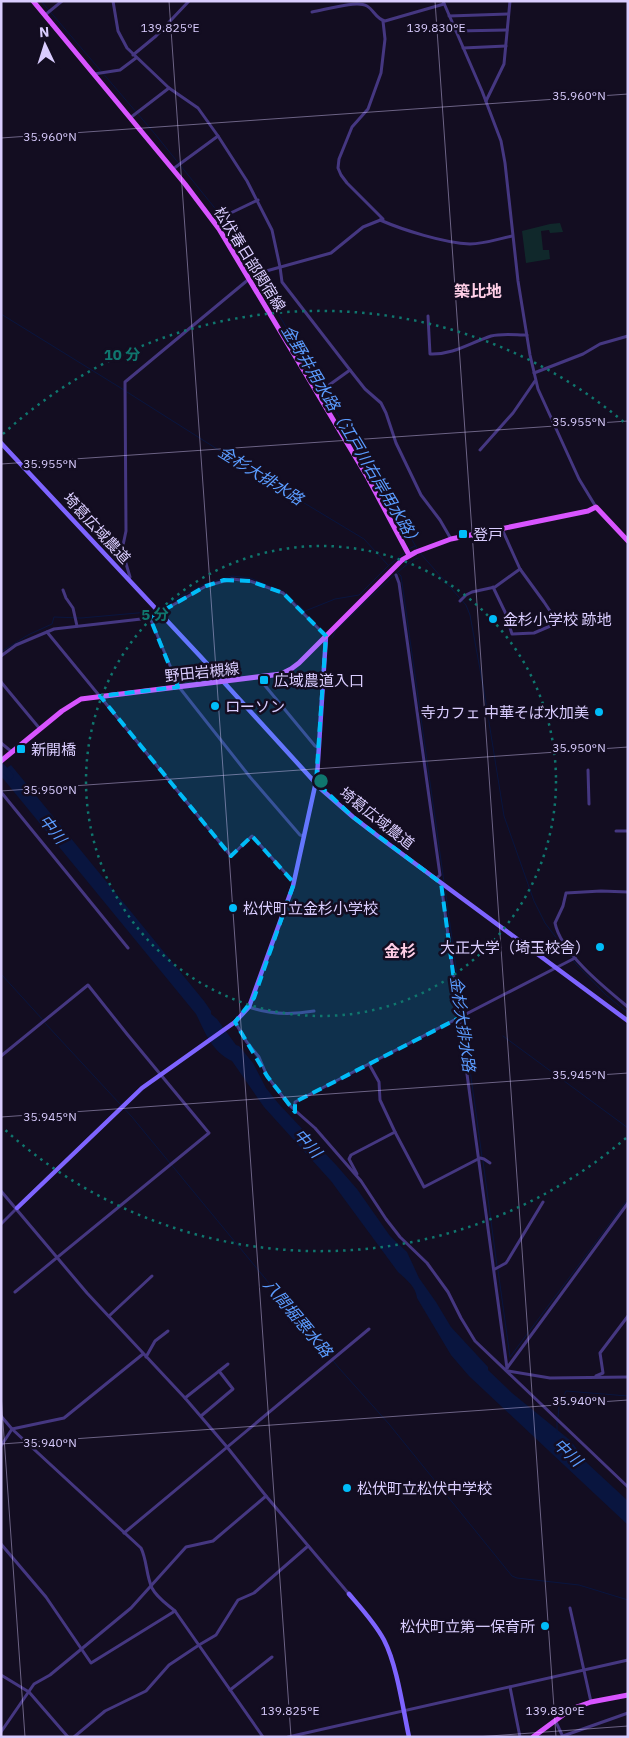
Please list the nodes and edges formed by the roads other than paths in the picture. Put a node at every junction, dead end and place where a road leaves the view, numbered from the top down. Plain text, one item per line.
1 (33, 1) edge
2 (62, 1) edge
3 (113, 1) edge
4 (189, 1) edge
5 (510, 1) edge
6 (444, 2) edge
7 (312, 12) dead end
8 (508, 14) junction
9 (45, 15) junction
10 (449, 16) junction
11 (383, 21) junction
12 (507, 30) junction
13 (456, 32) junction
14 (506, 46) junction
15 (463, 48) junction
16 (135, 57) junction
17 (94, 74) junction
18 (169, 88) junction
19 (486, 102) junction
20 (130, 118) junction
21 (218, 136) junction
22 (173, 169) junction
23 (258, 200) junction
24 (380, 220) junction
25 (214, 221) junction
26 (512, 236) junction
27 (280, 267) junction
28 (248, 279) junction
29 (428, 316) dead end
30 (527, 335) junction
31 (628, 336) edge
32 (350, 370) junction
33 (534, 373) junction
34 (536, 380) junction
35 (318, 393) junction
36 (1, 443) edge
37 (480, 450) dead end
38 (596, 507) junction
39 (502, 529) junction
40 (451, 539) junction
41 (628, 541) edge
42 (409, 555) junction
43 (520, 569) junction
44 (396, 576) dead end
45 (128, 580) junction
46 (493, 587) junction
47 (63, 590) dead end
48 (462, 600) dead end
49 (159, 613) junction
50 (150, 618) junction
51 (77, 626) junction
52 (47, 632) junction
53 (326, 636) junction
54 (2, 654) edge
55 (261, 678) junction
56 (1, 682) edge
57 (223, 682) junction
58 (179, 687) junction
59 (100, 696) junction
60 (40, 729) junction
61 (1, 743) edge
62 (319, 748) junction
63 (10, 753) junction
64 (1, 761) edge
65 (588, 770) dead end
66 (316, 782) junction
67 (1, 792) edge
68 (589, 804) dead end
69 (616, 831) dead end
70 (628, 831) edge
71 (304, 836) junction
72 (436, 879) junction
73 (294, 881) junction
74 (441, 883) junction
75 (628, 892) edge
76 (128, 948) dead end
77 (575, 958) junction
78 (557, 968) junction
79 (249, 1007) junction
80 (628, 1007) edge
81 (314, 1011) dead end
82 (459, 1018) junction
83 (628, 1021) edge
84 (235, 1022) junction
85 (1, 1056) edge
86 (369, 1064) junction
87 (160, 1073) junction
88 (296, 1112) junction
89 (395, 1132) junction
90 (480, 1158) junction
91 (490, 1163) dead end
92 (361, 1181) junction
93 (1, 1192) edge
94 (544, 1202) dead end
95 (628, 1203) edge
96 (17, 1208) junction
97 (1, 1224) edge
98 (57, 1257) junction
99 (495, 1269) junction
100 (152, 1276) dead end
101 (15, 1292) dead end
102 (109, 1316) junction
103 (628, 1316) edge
104 (369, 1329) dead end
105 (168, 1331) dead end
106 (144, 1356) junction
107 (228, 1364) dead end
108 (506, 1369) junction
109 (219, 1371) junction
110 (628, 1377) edge
111 (584, 1378) junction
112 (185, 1398) junction
113 (1, 1416) edge
114 (201, 1416) junction
115 (6, 1421) junction
116 (1, 1425) edge
117 (12, 1429) junction
118 (1, 1446) edge
119 (227, 1447) junction
120 (628, 1487) edge
121 (266, 1496) junction
122 (124, 1532) junction
123 (1, 1544) edge
124 (308, 1546) junction
125 (151, 1587) junction
126 (349, 1594) joint
127 (570, 1608) dead end
128 (175, 1610) junction
129 (199, 1644) junction
130 (81, 1649) junction
131 (272, 1657) dead end
132 (628, 1660) edge
133 (583, 1670) junction
134 (1, 1675) edge
135 (510, 1687) junction
136 (230, 1690) junction
137 (29, 1692) junction
138 (628, 1695) edge
139 (591, 1702) junction
140 (403, 1711) junction
141 (628, 1714) edge
142 (555, 1720) junction
143 (1, 1732) edge
144 (68, 1737) edge
145 (74, 1737) edge
146 (263, 1737) edge
147 (288, 1737) edge
148 (409, 1737) edge
149 (520, 1737) edge
150 (533, 1737) edge
151 (563, 1737) edge

1 - 9 main road, 松伏春日部関宿線
2 - 9 street
3 - 16 street
4 - 16 street
5 - 8 street
6 - 10 street
6 - 11 street
7 - 11 street
8 - 10 street
8 - 12 street
9 - 17 main road, 松伏春日部関宿線
10 - 13 street
11 - 24 street
12 - 13 street
12 - 14 street
13 - 15 street
14 - 15 street
14 - 19 street
15 - 19 street
16 - 17 street
16 - 18 street
17 - 20 main road, 松伏春日部関宿線
18 - 20 street
18 - 21 street
19 - 26 street
20 - 22 main road, 松伏春日部関宿線
21 - 22 street
21 - 23 street
22 - 25 main road, 松伏春日部関宿線
23 - 25 street
23 - 27 street
24 - 26 street
24 - 27 street
25 - 28 main road, 松伏春日部関宿線
26 - 30 street
27 - 28 street
27 - 32 street
28 - 35 main road, 松伏春日部関宿線
28 - 45 street
29 - 30 street
30 - 33 street
31 - 33 street
32 - 35 street
32 - 40 street
33 - 34 street
34 - 37 street
34 - 38 street
35 - 42 main road, 松伏春日部関宿線
36 - 45 street, 埼葛広域農道
38 - 39 main road
38 - 41 main road
39 - 40 main road
39 - 43 street
40 - 42 main road
42 - 53 main road, 野田岩槻線
43 - 46 street
43 - 46 street
44 - 72 street
45 - 49 street, 埼葛広域農道
46 - 48 street
47 - 51 street
49 - 50 street
49 - 53 street
49 - 57 street, 埼葛広域農道
50 - 51 street
50 - 58 street
51 - 52 street
52 - 54 street
52 - 59 street
53 - 55 main road, 野田岩槻線
53 - 62 street
55 - 57 main road, 野田岩槻線
55 - 62 street
56 - 60 street
57 - 58 main road, 野田岩槻線
57 - 66 street, 埼葛広域農道
58 - 59 main road, 野田岩槻線
58 - 71 street
59 - 60 main road, 野田岩槻線
59 - 73 street
60 - 63 main road, 野田岩槻線
61 - 63 street
62 - 66 street
63 - 64 main road, 野田岩槻線
65 - 68 street
66 - 71 street
66 - 72 street, 埼葛広域農道
67 - 76 street
69 - 70 street
71 - 73 street
72 - 74 street, 埼葛広域農道
73 - 79 street
74 - 78 street, 埼葛広域農道
74 - 82 street
75 - 77 street
77 - 78 street
77 - 80 street
78 - 82 street
78 - 83 street, 埼葛広域農道
79 - 81 street
79 - 84 street
82 - 86 street
82 - 90 street
84 - 87 street
84 - 88 street
85 - 87 street
86 - 88 street
86 - 89 street
87 - 96 street
87 - 98 street
88 - 92 street
89 - 90 street
89 - 92 street
90 - 91 street
90 - 99 street
92 - 108 street
93 - 96 street
94 - 99 street
95 - 108 street
96 - 97 street
96 - 98 street
98 - 101 street
98 - 102 street
99 - 108 street
100 - 102 street
102 - 106 street
103 - 111 street
104 - 119 street
105 - 106 street
106 - 112 street
106 - 117 street
107 - 109 street
108 - 111 street
108 - 120 street
109 - 112 street
109 - 114 street
110 - 111 street
112 - 114 street
113 - 115 street
114 - 119 street
115 - 116 street
115 - 117 street
117 - 118 street
117 - 122 street
119 - 121 street
119 - 122 street
121 - 124 street
121 - 125 street
122 - 125 street
123 - 130 street
124 - 126 street
124 - 129 street
125 - 128 street
125 - 130 street
126 - 140 street
127 - 133 street
128 - 129 street
128 - 130 street
129 - 136 street
129 - 145 street
130 - 137 street
131 - 136 street
132 - 133 street
133 - 135 street
133 - 139 street
134 - 137 street
135 - 140 street
135 - 149 street
136 - 146 street
137 - 143 street
137 - 144 street
138 - 139 main road
139 - 142 main road
140 - 147 street
140 - 148 street
141 - 151 street
142 - 150 main road
142 - 151 street

